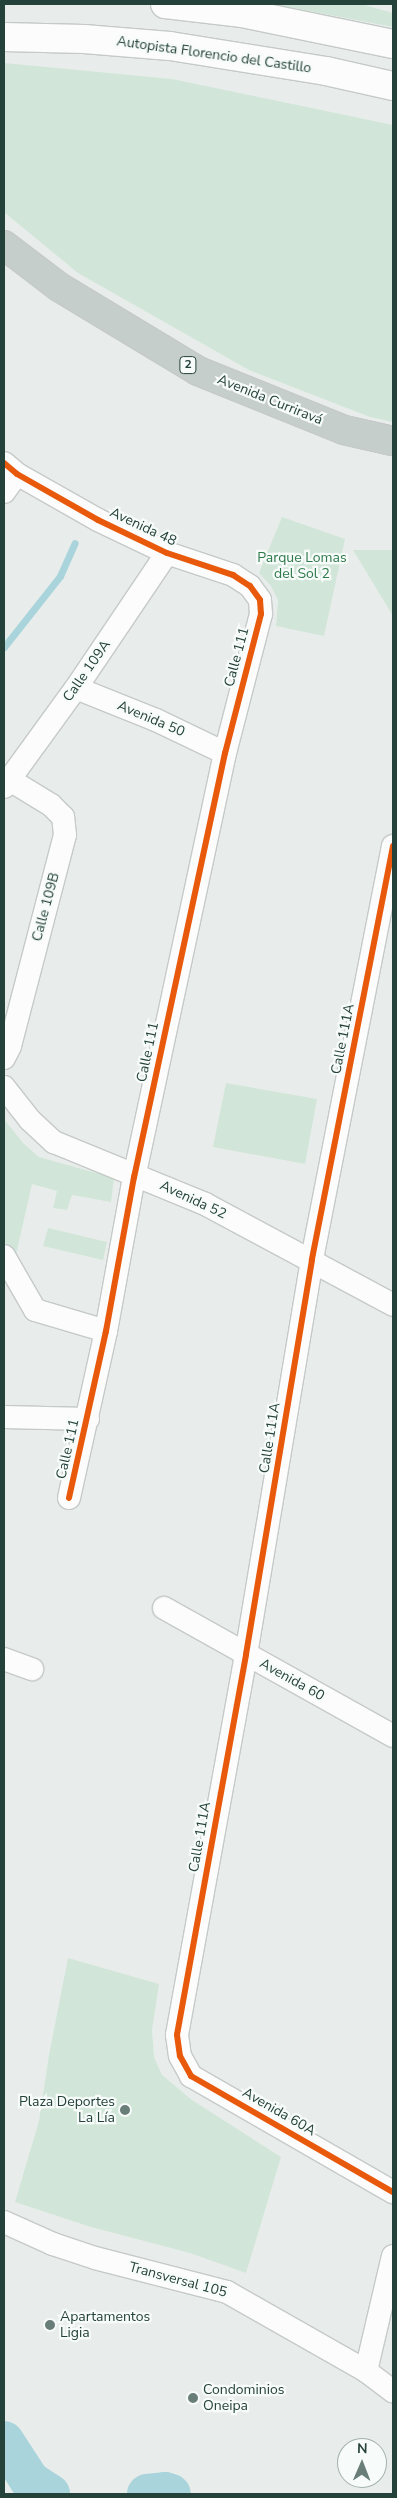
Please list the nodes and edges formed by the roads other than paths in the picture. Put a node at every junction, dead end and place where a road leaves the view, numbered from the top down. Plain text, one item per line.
1 (165, 4) edge
2 (4, 37) edge
3 (393, 44) edge
4 (393, 86) edge
5 (4, 245) edge
6 (393, 441) edge
7 (10, 468) edge
8 (4, 492) edge
9 (167, 553) junction
10 (261, 614) joint
11 (76, 688) junction
12 (225, 753) junction
13 (7, 784) edge
14 (393, 846) edge
15 (4, 1058) edge
16 (4, 1087) edge
17 (134, 1177) junction
18 (4, 1256) edge
19 (312, 1260) junction
20 (393, 1305) edge
21 (106, 1331) junction
22 (4, 1417) edge
23 (88, 1419) junction
24 (70, 1498) dead end
25 (164, 1608) dead end
26 (246, 1655) junction
27 (4, 1659) edge
28 (32, 1669) dead end
29 (393, 1736) edge
30 (177, 2035) joint
31 (393, 2192) edge
32 (4, 2222) edge
33 (393, 2256) edge
34 (366, 2371) junction
35 (393, 2391) edge

1 - 3 main road
2 - 4 main road, Autopista Florencio del Castillo
5 - 6 highway, Avenida Curriravá / 2
7 - 8 street
7 - 9 street, Avenida 48
9 - 10 street, Avenida 48
9 - 11 street, Calle 109A
10 - 12 street, Calle 111
11 - 12 street, Avenida 50
11 - 13 street, Calle 109A
12 - 17 street, Calle 111
13 - 15 street, Calle 109B
14 - 19 street, Calle 111A
16 - 17 street, Avenida 52
17 - 19 street, Avenida 52
17 - 21 street, Calle 111
18 - 21 street
19 - 20 street, Avenida 52
19 - 26 street, Calle 111A
21 - 23 street, Calle 111
22 - 23 street
23 - 24 street, Calle 111
25 - 26 street, Avenida 60
26 - 29 street, Avenida 60
26 - 30 street, Calle 111A
27 - 28 street
30 - 31 street, Avenida 60A
32 - 34 street, Transversal 105
33 - 34 street
34 - 35 street, Transversal 105

